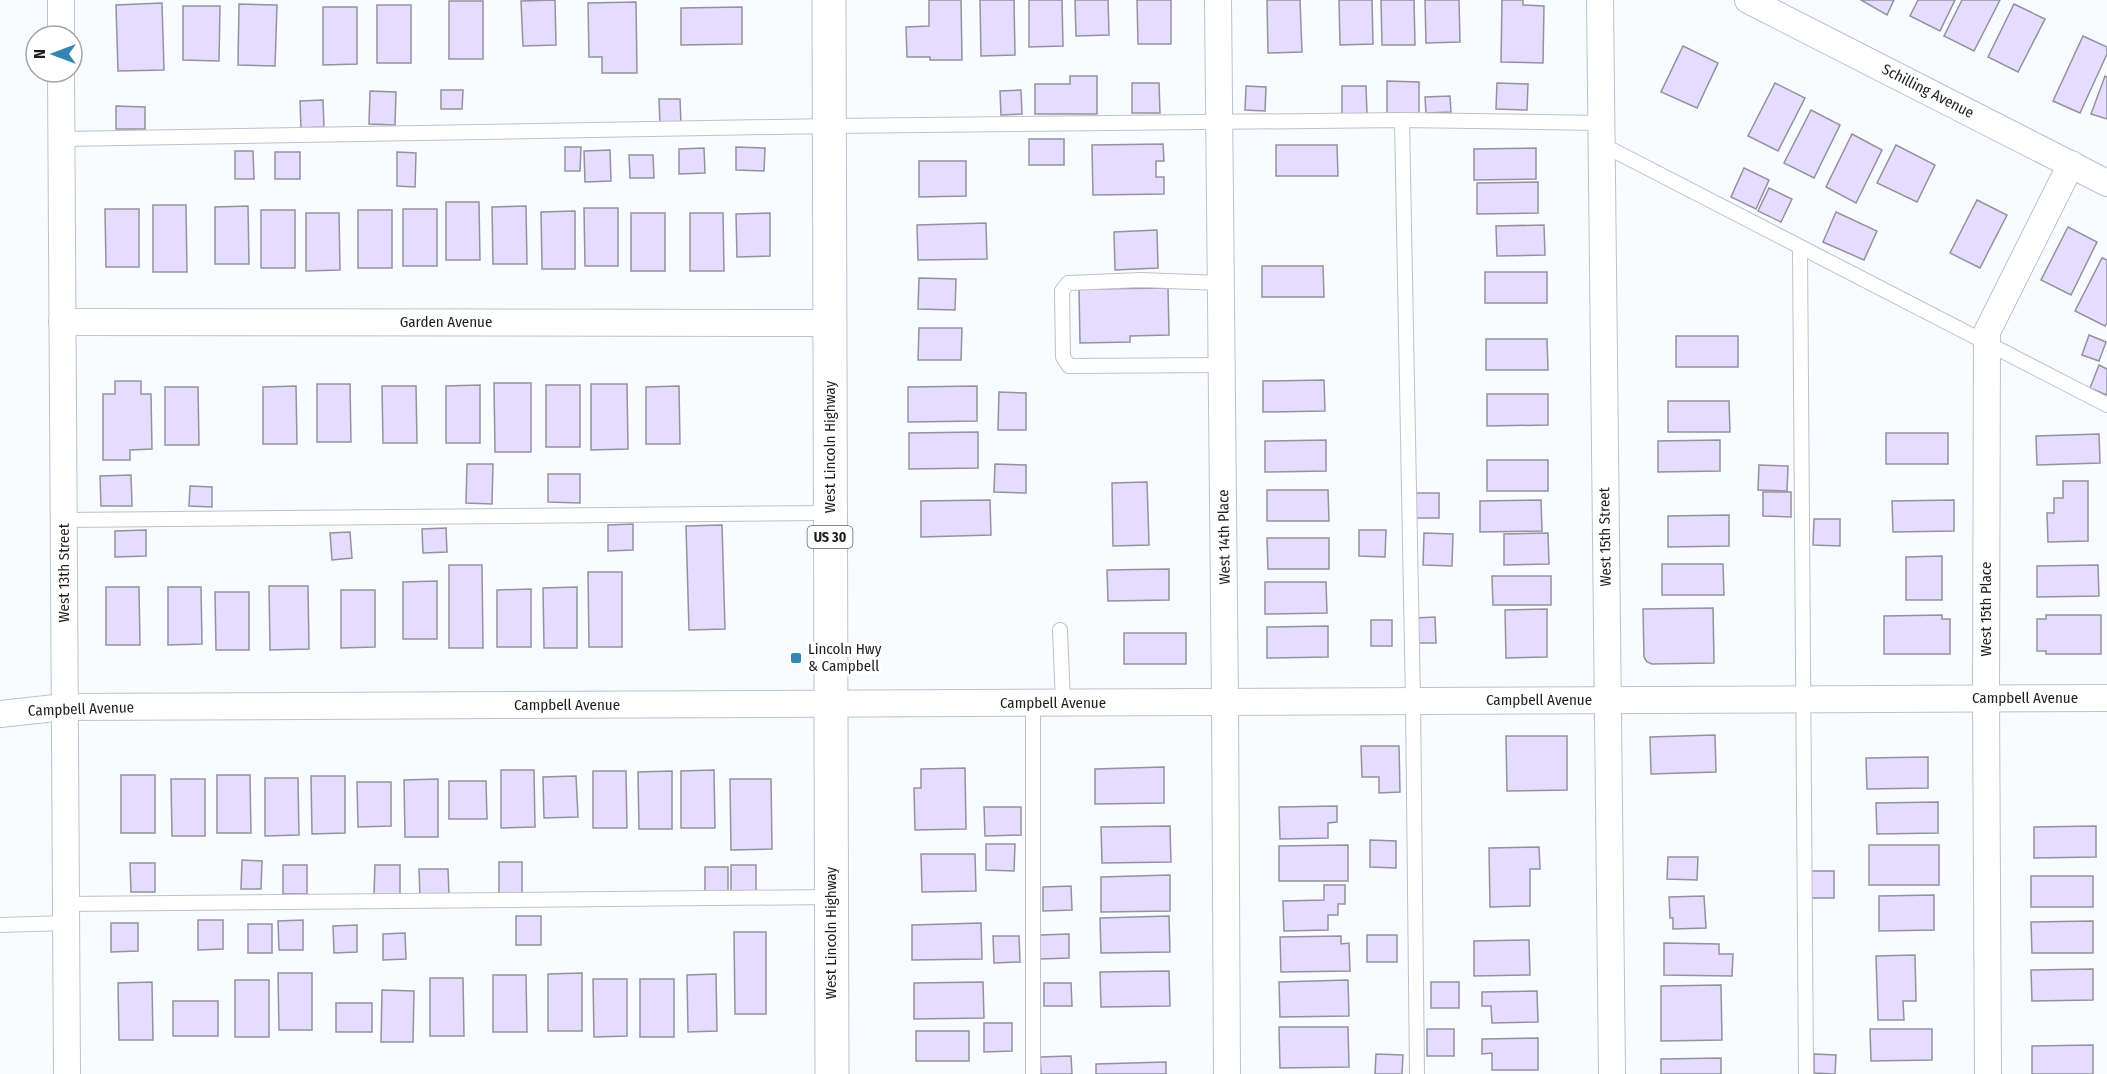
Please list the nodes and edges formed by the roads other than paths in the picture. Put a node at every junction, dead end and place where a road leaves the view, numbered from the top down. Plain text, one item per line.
1 (61, 0) edge
2 (829, 0) edge
3 (1218, 0) edge
4 (1600, 0) edge
5 (1748, 0) edge
6 (61, 24) edge
7 (61, 84) edge
8 (1402, 120) junction
9 (1219, 123) junction
10 (829, 126) junction
11 (1601, 133) junction
12 (62, 140) junction
13 (2070, 164) junction
14 (2107, 183) edge
15 (1800, 248) junction
16 (1221, 283) junction
17 (62, 322) junction
18 (830, 323) junction
19 (1987, 344) junction
20 (1222, 365) junction
21 (2107, 405) edge
22 (830, 513) junction
23 (64, 520) junction
24 (1060, 630) dead end
25 (1986, 698) junction
26 (2107, 698) edge
27 (1803, 699) junction
28 (1607, 700) junction
29 (1413, 701) junction
30 (1063, 702) junction
31 (1226, 702) junction
32 (1033, 703) junction
33 (831, 704) junction
34 (64, 707) junction
35 (0, 714) edge
36 (831, 897) junction
37 (66, 914) junction
38 (0, 925) edge
39 (66, 1074) edge
40 (832, 1074) edge
41 (1033, 1074) edge
42 (1227, 1074) edge
43 (1417, 1074) edge
44 (1612, 1074) edge
45 (1806, 1074) edge
46 (1988, 1074) edge

1 - 6 street
2 - 10 main road, West Lincoln Highway / US 30
3 - 9 street, West 14th Place
4 - 11 street, West 15th Street
5 - 13 street, Schilling Avenue
7 - 12 street, West 13th Street
8 - 9 lane
8 - 11 lane
8 - 29 lane
9 - 10 lane
9 - 16 street, West 14th Place
10 - 12 lane
10 - 18 main road, West Lincoln Highway / US 30
11 - 15 lane
11 - 28 street, West 15th Street
12 - 17 street, West 13th Street
13 - 14 street, Schilling Avenue
13 - 19 street, West 15th Place
15 - 19 lane
15 - 27 lane
16 - 20 street, West 14th Place
16 - 20 lane
17 - 18 street, Garden Avenue
17 - 23 street, West 13th Street
18 - 22 main road, West Lincoln Highway / US 30
19 - 21 lane
19 - 25 street, West 15th Place
20 - 31 street, West 14th Place
22 - 23 lane
22 - 33 main road, West Lincoln Highway / US 30
23 - 34 street, West 13th Street
24 - 30 lane
25 - 26 street, Campbell Avenue
25 - 27 street, Campbell Avenue
25 - 46 street, West 15th Place
27 - 28 street, Campbell Avenue
27 - 45 lane
28 - 29 street, Campbell Avenue
28 - 44 street, West 15th Street
29 - 31 street, Campbell Avenue
29 - 43 lane
30 - 31 street, Campbell Avenue
30 - 32 street, Campbell Avenue
31 - 42 street, West 14th Place
32 - 33 street, Campbell Avenue
32 - 41 lane
33 - 34 street, Campbell Avenue
33 - 36 main road, West Lincoln Highway / US 30
34 - 35 street, Campbell Avenue
34 - 37 street, West 13th Street
36 - 37 lane
36 - 40 main road, West Lincoln Highway / US 30
37 - 38 lane
37 - 39 street, West 13th Street

